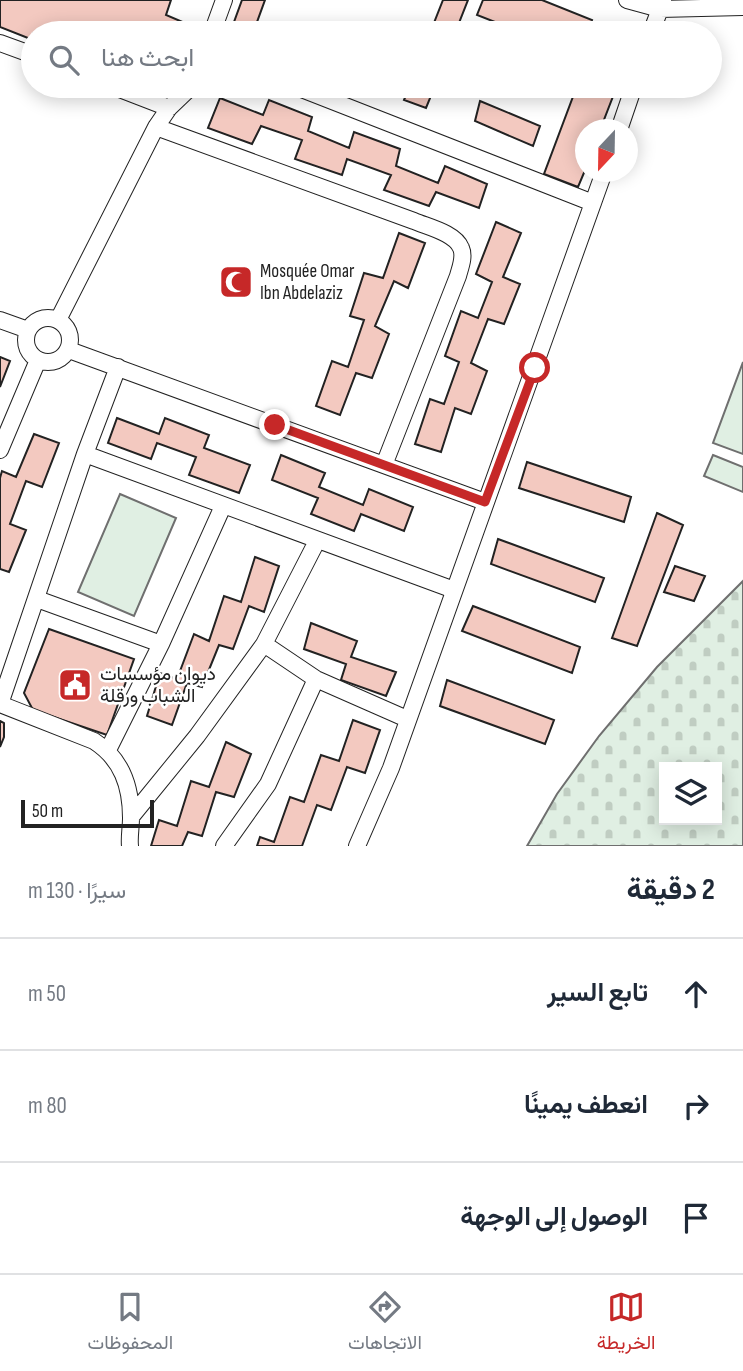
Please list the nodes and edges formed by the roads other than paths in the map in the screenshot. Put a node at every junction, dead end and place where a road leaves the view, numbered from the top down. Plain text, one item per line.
1 (224, 0) edge
2 (627, 0) edge
3 (661, 5) edge
4 (743, 7) edge
5 (216, 21) edge
6 (0, 43) edge
7 (21, 51) edge
8 (143, 98) edge
9 (179, 98) edge
10 (325, 98) edge
11 (630, 98) edge
12 (169, 108) junction
13 (622, 119) edge
14 (156, 127) junction
15 (600, 182) edge
16 (593, 203) junction
17 (0, 320) edge
18 (58, 320) junction
19 (28, 330) junction
20 (69, 350) junction
21 (38, 360) junction
22 (118, 367) junction
23 (0, 450) edge
24 (85, 454) junction
25 (384, 465) junction
26 (485, 502) junction
27 (223, 506) junction
28 (317, 541) junction
29 (454, 590) junction
30 (37, 599) junction
31 (264, 643) junction
32 (161, 644) junction
33 (316, 679) junction
34 (0, 704) edge
35 (407, 719) junction
36 (108, 750) junction
37 (131, 817) junction
38 (130, 846) edge
39 (224, 846) edge
40 (357, 846) edge

1 - 5 street
2 - 3 street
3 - 4 street
6 - 7 street
8 - 12 street
9 - 12 street
10 - 16 street
11 - 13 street
12 - 14 street
14 - 18 street
14 - 25 street
15 - 16 street
16 - 26 street
17 - 19 street
18 - 19 street
18 - 20 street
19 - 21 street
20 - 21 street
20 - 22 street
21 - 23 street
22 - 24 street
22 - 25 street
24 - 27 street
24 - 30 street
25 - 26 street
26 - 29 street
27 - 28 street
27 - 32 street
28 - 29 street
28 - 31 street
29 - 35 street
30 - 32 street
30 - 34 street
31 - 33 street
31 - 37 street
32 - 36 street
33 - 35 street
33 - 39 street
34 - 36 street
35 - 40 street
36 - 37 street
37 - 38 street

